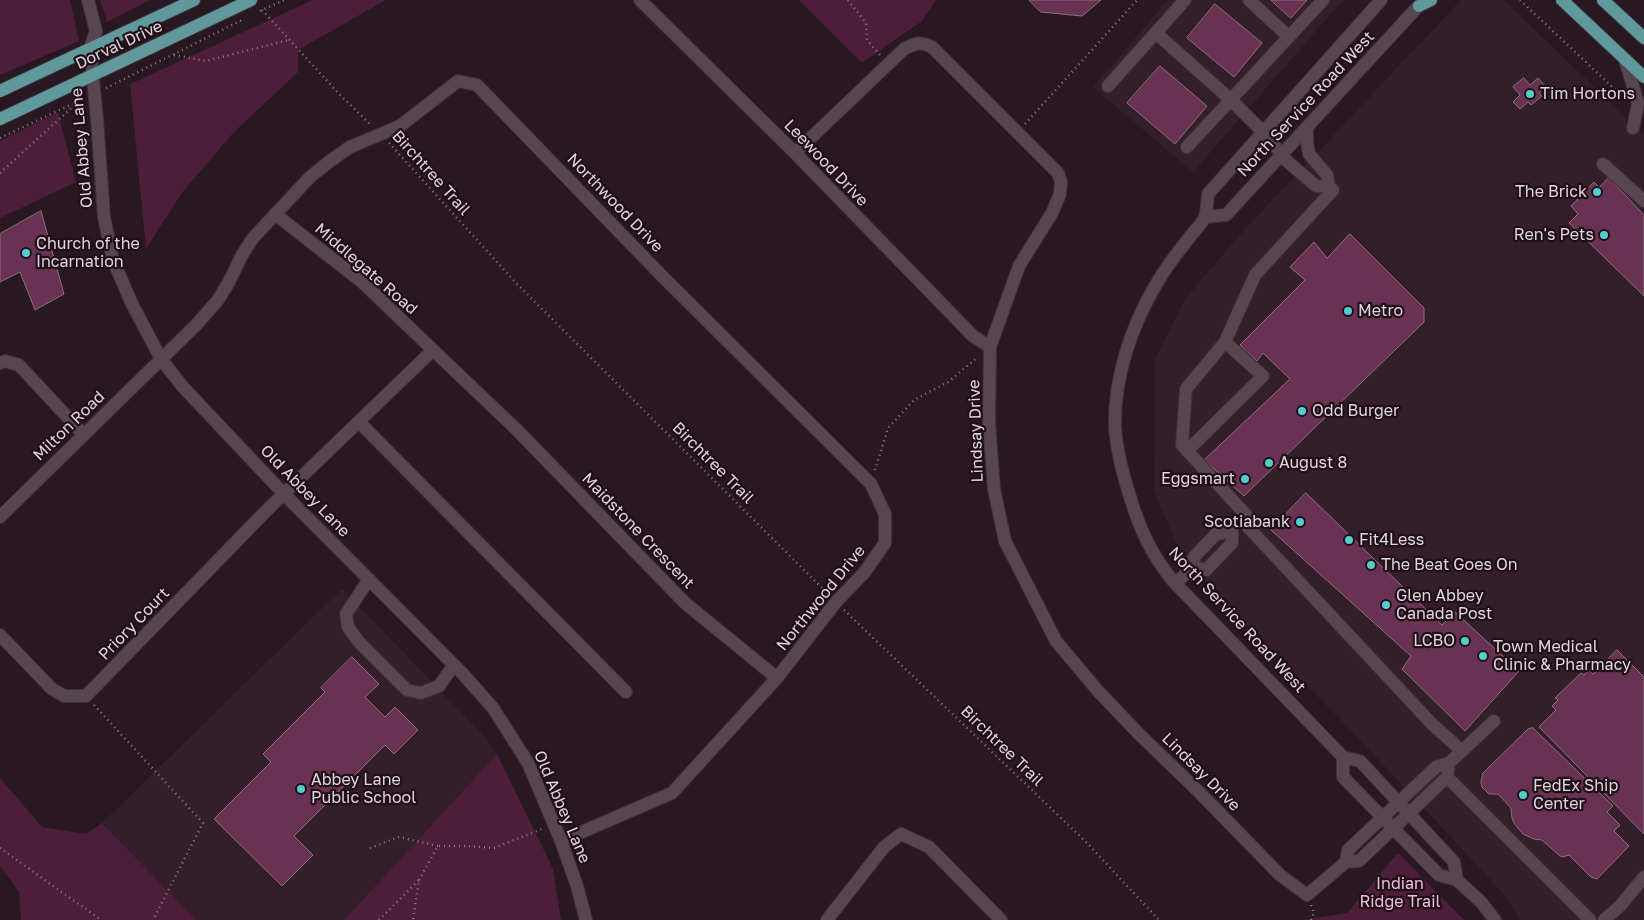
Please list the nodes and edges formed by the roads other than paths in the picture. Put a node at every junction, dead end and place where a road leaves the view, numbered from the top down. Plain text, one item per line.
1 (88, 0) edge
2 (194, 0) edge
3 (251, 0) edge
4 (640, 0) edge
5 (1185, 0) edge
6 (1249, 0) edge
7 (1323, 0) edge
8 (1431, 0) edge
9 (1562, 0) edge
10 (1603, 0) edge
11 (1377, 1) edge
12 (1421, 3) edge
13 (1156, 33) junction
14 (1289, 37) junction
15 (1644, 38) edge
16 (90, 48) junction
17 (1625, 60) junction
18 (92, 76) junction
19 (1644, 77) edge
20 (1108, 86) dead end
21 (0, 91) edge
22 (1231, 100) junction
23 (0, 119) edge
24 (1306, 128) junction
25 (1633, 128) dead end
26 (1263, 132) junction
27 (1187, 147) dead end
28 (795, 153) junction
29 (1282, 154) junction
30 (1603, 164) dead end
31 (1333, 190) dead end
32 (1644, 201) edge
33 (275, 214) junction
34 (1205, 217) junction
35 (1226, 342) junction
36 (990, 347) junction
37 (433, 350) junction
38 (2, 359) edge
39 (161, 359) junction
40 (359, 422) junction
41 (84, 435) junction
42 (1187, 451) junction
43 (284, 494) junction
44 (0, 517) edge
45 (1193, 567) dead end
46 (369, 579) junction
47 (1176, 583) junction
48 (0, 635) edge
49 (454, 665) junction
50 (777, 678) junction
51 (626, 692) dead end
52 (1494, 721) dead end
53 (1462, 751) junction
54 (1344, 757) junction
55 (1449, 764) junction
56 (1447, 777) junction
57 (1398, 802) junction
58 (1409, 814) junction
59 (1382, 817) junction
60 (1393, 828) junction
61 (561, 841) junction
62 (1346, 862) junction
63 (1644, 877) edge
64 (1456, 880) junction
65 (586, 920) edge
66 (827, 920) edge
67 (1001, 920) edge
68 (1496, 920) edge
69 (1590, 920) edge
70 (1604, 920) edge

1 - 16 street, Old Abbey Lane
2 - 16 main road, Dorval Drive
3 - 18 main road, Dorval Drive
4 - 28 street, Leewood Drive
5 - 13 street
6 - 14 street
7 - 14 street
8 - 12 main road
9 - 17 main road
10 - 15 main road
11 - 26 street, North Service Road West
12 - 24 street, North Service Road West
13 - 20 street
13 - 22 street
14 - 22 street
16 - 18 street, Old Abbey Lane
16 - 21 main road, Dorval Drive
17 - 19 main road
17 - 25 street
18 - 23 main road, Dorval Drive
18 - 39 street, Old Abbey Lane
22 - 26 street
22 - 27 street
24 - 29 street, North Service Road West
24 - 29 street
26 - 29 street
26 - 34 street, North Service Road West
28 - 36 street, Leewood Drive
28 - 36 street, Lindsay Drive
29 - 34 street, North Service Road West
30 - 32 street
31 - 35 street
33 - 37 street, Middlegate Road
33 - 39 street, Northwood Drive
33 - 50 street, Northwood Drive
34 - 47 street, North Service Road West
35 - 42 street
35 - 42 street
36 - 62 street, Lindsay Drive
37 - 40 street
37 - 50 street, Maidstone Crescent
38 - 41 street
39 - 41 street, Milton Road
39 - 43 street, Old Abbey Lane
40 - 43 street
40 - 51 street
41 - 44 street, Milton Road
42 - 53 street
43 - 46 street, Old Abbey Lane
43 - 48 street, Priory Court
45 - 47 street
46 - 49 street, Old Abbey Lane
46 - 49 street
47 - 54 street, North Service Road West
49 - 61 street, Old Abbey Lane
50 - 61 street
52 - 53 street, Lindsay Drive
53 - 55 street, Lindsay Drive
54 - 57 street, North Service Road West
54 - 59 street
55 - 56 street
55 - 57 street, Lindsay Drive
56 - 58 street, Lindsay Drive
56 - 69 street
57 - 58 street, North Service Road West
57 - 59 street, Lindsay Drive
58 - 60 street, Lindsay Drive
58 - 64 street
59 - 60 street
59 - 62 street, Lindsay Drive
60 - 62 street, Lindsay Drive
60 - 64 street
61 - 65 street, Old Abbey Lane
63 - 70 street
64 - 68 street
66 - 67 street

